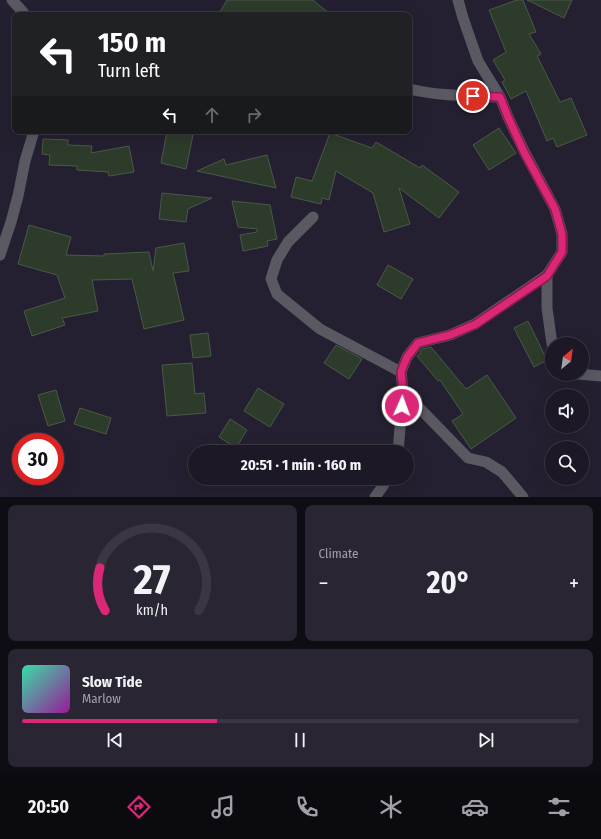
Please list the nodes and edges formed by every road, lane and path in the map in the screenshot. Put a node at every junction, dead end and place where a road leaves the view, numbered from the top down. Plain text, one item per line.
1 (12, 0) edge
2 (458, 0) edge
3 (23, 12) edge
4 (412, 90) edge
5 (500, 97) junction
6 (33, 134) edge
7 (313, 218) dead end
8 (0, 255) edge
9 (547, 276) junction
10 (551, 337) edge
11 (401, 372) junction
12 (589, 375) edge
13 (601, 376) edge
14 (403, 391) junction
15 (399, 445) edge
16 (384, 485) edge
17 (375, 497) edge
18 (523, 497) edge

1 - 3 street
2 - 5 street
4 - 5 street
5 - 9 street
6 - 8 street
7 - 11 street
9 - 10 street
9 - 11 street
11 - 14 street
12 - 13 street
14 - 15 street
14 - 18 street
16 - 17 street

